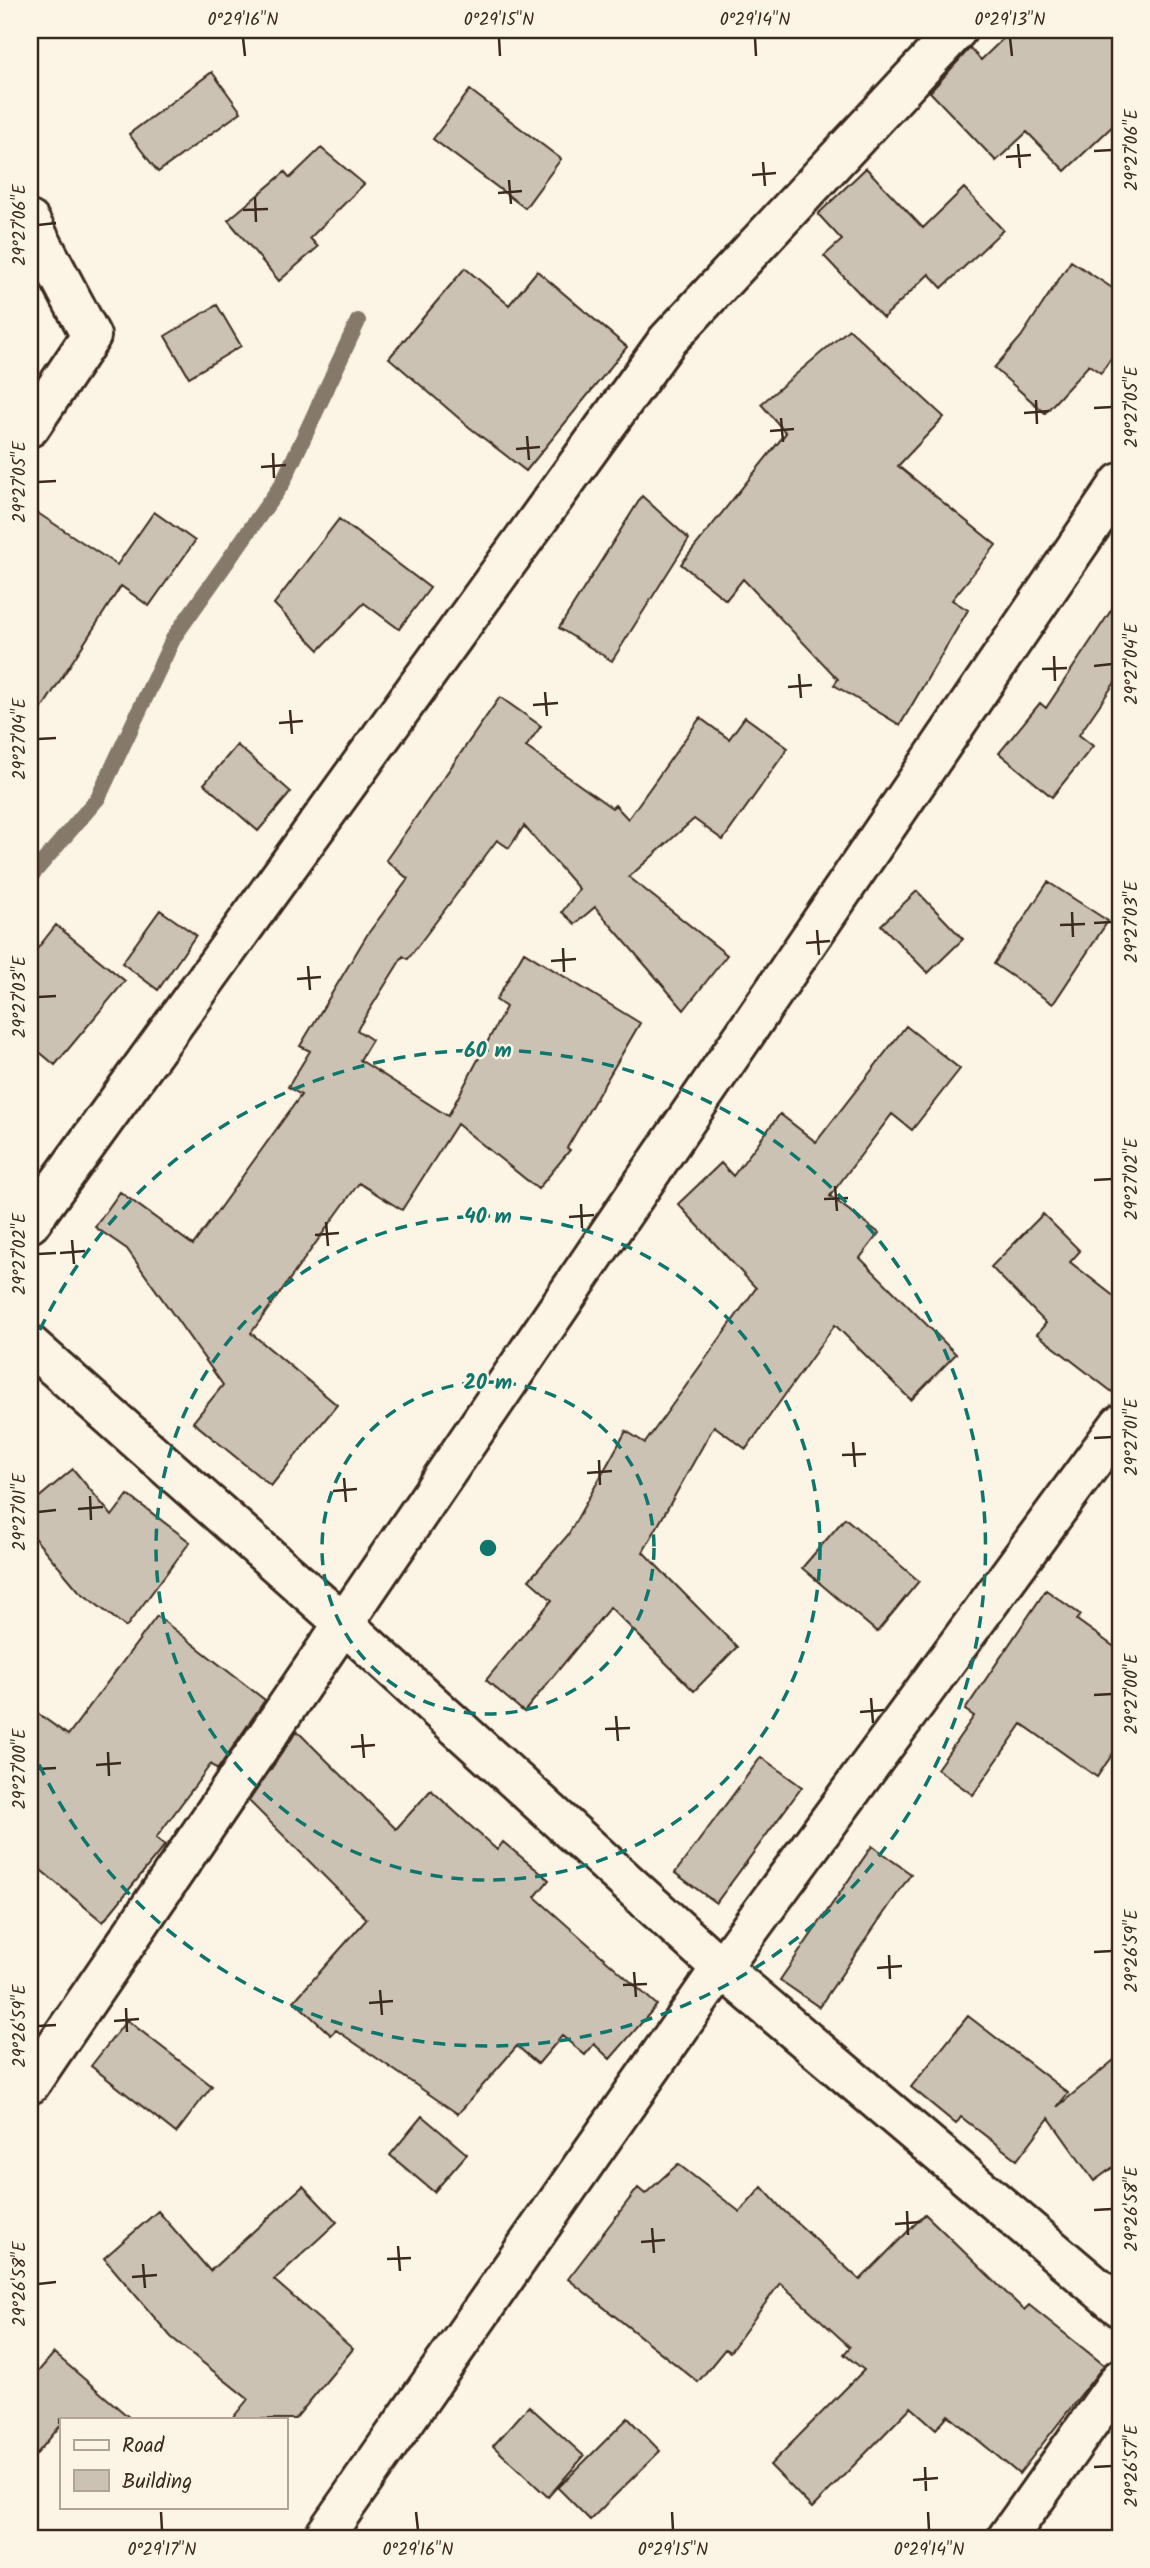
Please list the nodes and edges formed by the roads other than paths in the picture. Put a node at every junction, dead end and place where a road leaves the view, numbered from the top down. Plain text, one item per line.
1 (957, 30) edge
2 (30, 220) edge
3 (30, 427) edge
4 (1120, 483) edge
5 (30, 1223) edge
6 (30, 1345) edge
7 (1120, 1424) edge
8 (343, 1623) junction
9 (722, 1968) junction
10 (30, 2084) edge
11 (1120, 2307) edge
12 (1120, 2379) edge
13 (323, 2538) edge
14 (1007, 2538) edge

1 - 5 street
2 - 3 street
4 - 8 street
6 - 8 street
7 - 9 street
8 - 9 street
8 - 10 street
9 - 11 street
9 - 13 street
12 - 14 street

